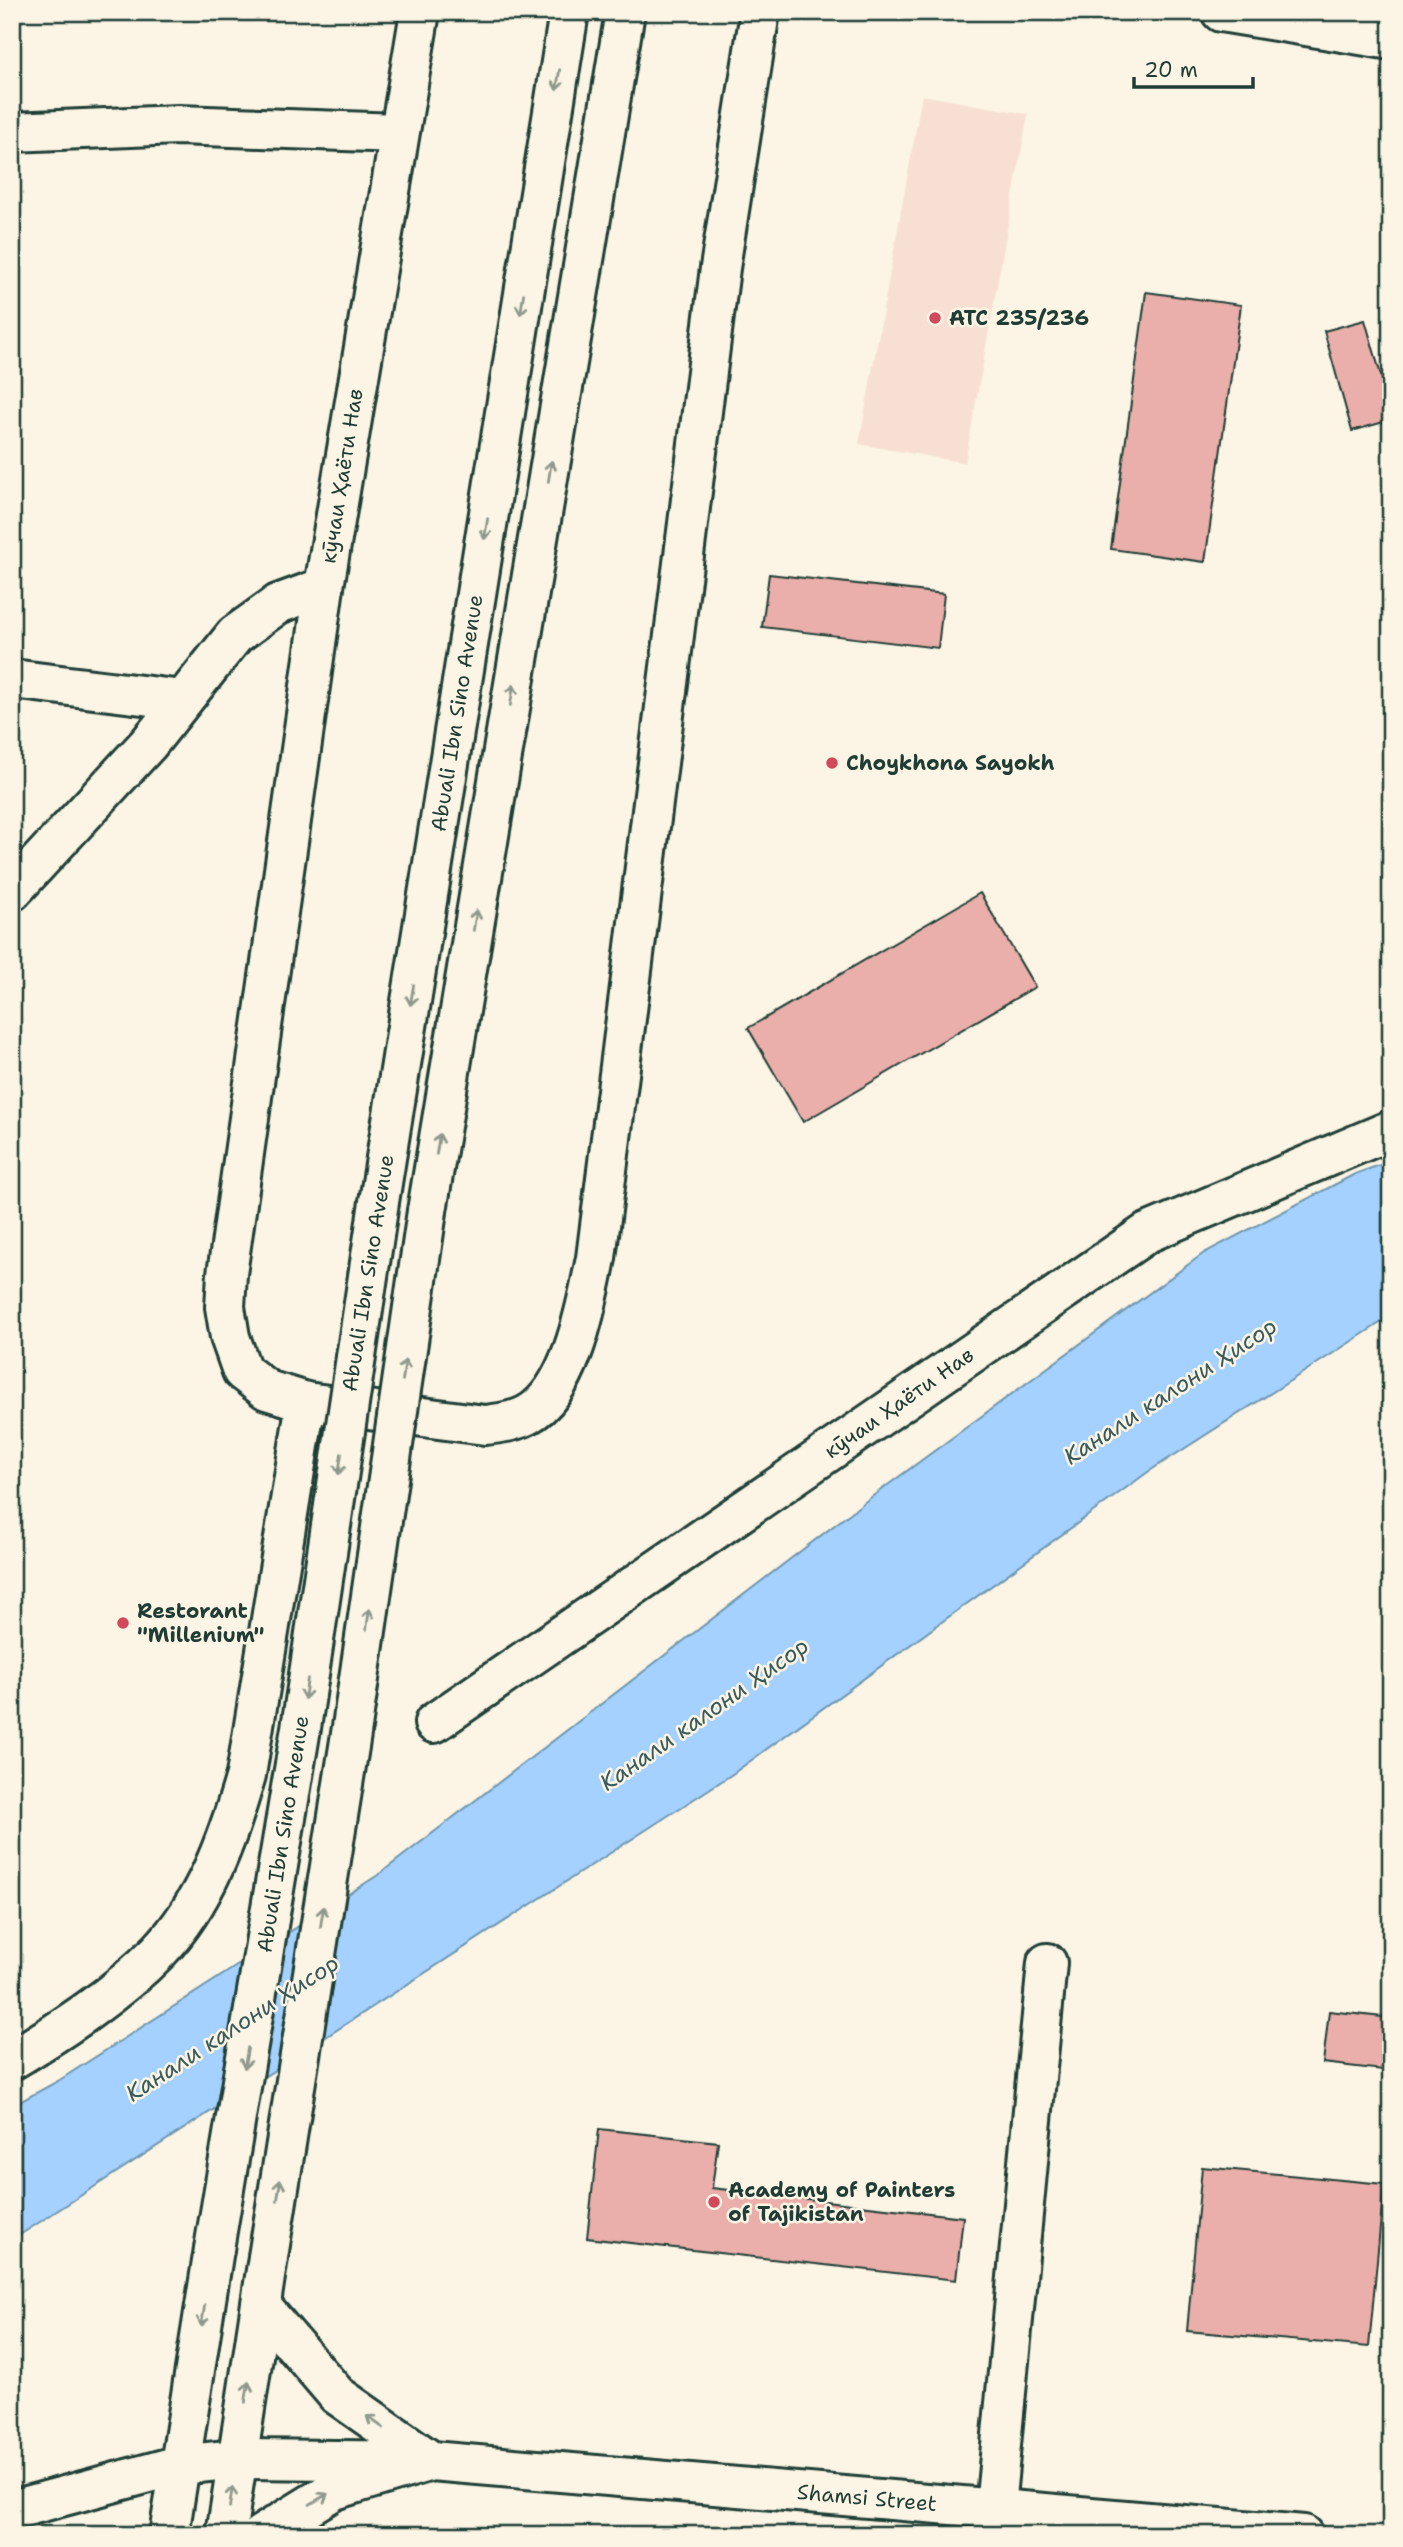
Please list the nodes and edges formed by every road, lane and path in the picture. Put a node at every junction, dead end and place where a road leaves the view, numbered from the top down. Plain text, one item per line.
1 (420, 12) edge
2 (569, 12) edge
3 (625, 12) edge
4 (760, 12) edge
5 (1222, 12) edge
6 (1353, 24) edge
7 (1391, 40) edge
8 (12, 132) edge
9 (398, 133) junction
10 (324, 587) junction
11 (12, 679) edge
12 (183, 700) junction
13 (12, 891) edge
14 (1391, 1130) edge
15 (306, 1402) junction
16 (434, 1723) dead end
17 (1047, 1963) dead end
18 (12, 2060) edge
19 (261, 2305) junction
20 (237, 2459) junction
21 (431, 2461) junction
22 (179, 2465) junction
23 (995, 2508) junction
24 (12, 2510) edge
25 (169, 2535) edge
26 (226, 2535) edge
27 (261, 2535) edge
28 (1304, 2535) edge

1 - 9 street, кӯчаи Ҳаёти Нав
2 -> 22 street, Abuali Ibn Sino Avenue, bridge
19 -> 3 street, bridge
4 - 15 street
5 - 6 street
6 - 7 street
8 - 9 street
9 - 10 street, кӯчаи Ҳаёти Нав
10 - 12 street, кӯчаи Ҳаёти Нав
10 - 15 street
11 - 12 street
12 - 13 street, кӯчаи Ҳаёти Нав
14 - 16 street, кӯчаи Ҳаёти Нав
15 - 18 street
17 - 23 street
20 -> 19 street
21 -> 19 street
20 - 21 street, Shamsi Street
20 - 22 street, Shamsi Street
26 -> 20 street
21 - 23 street, Shamsi Street
27 -> 21 street
22 - 24 street, Shamsi Street
22 - 25 street, Abuali Ibn Sino Avenue
23 - 28 street, Shamsi Street

